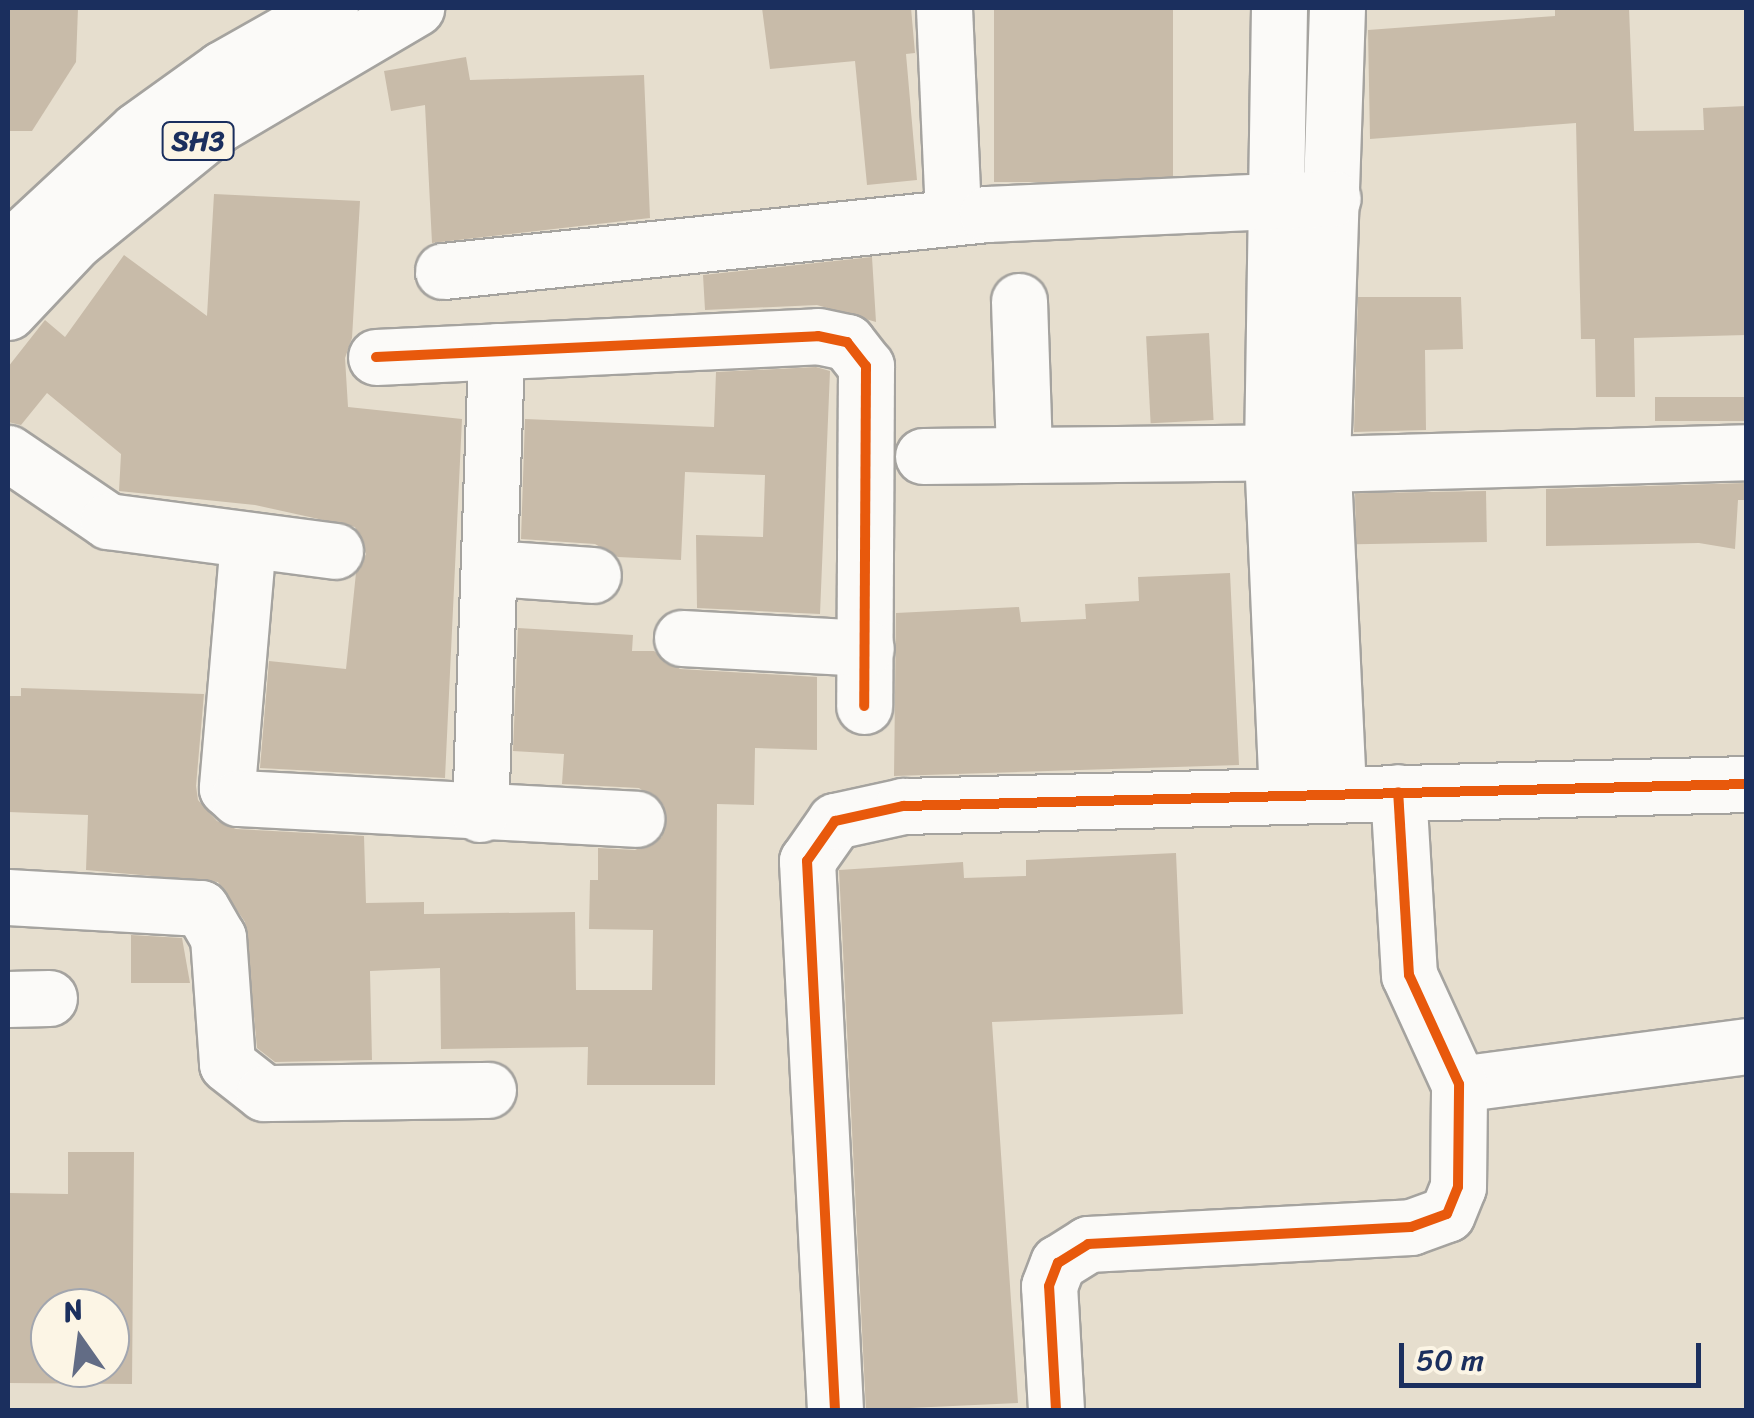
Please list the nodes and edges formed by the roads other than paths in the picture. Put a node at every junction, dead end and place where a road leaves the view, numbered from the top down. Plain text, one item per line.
1 (330, 8) edge
2 (416, 8) edge
3 (944, 8) edge
4 (981, 8) edge
5 (1279, 8) edge
6 (1337, 8) edge
7 (1279, 198) junction
8 (1333, 198) junction
9 (970, 215) junction
10 (8, 250) edge
11 (443, 271) dead end
12 (1019, 302) dead end
13 (8, 312) edge
14 (496, 350) junction
15 (376, 356) dead end
16 (1746, 452) edge
17 (8, 453) edge
18 (1024, 454) junction
19 (923, 456) dead end
20 (1306, 456) junction
21 (248, 541) junction
22 (335, 551) dead end
23 (493, 568) junction
24 (592, 574) dead end
25 (682, 638) dead end
26 (866, 648) junction
27 (864, 706) dead end
28 (1746, 784) edge
29 (1398, 792) junction
30 (1313, 795) junction
31 (480, 814) junction
32 (636, 819) dead end
33 (8, 896) edge
34 (1746, 1046) edge
35 (1459, 1084) junction
36 (488, 1090) dead end
37 (834, 1410) edge
38 (1056, 1410) edge

1 - 10 street, SH3
2 - 13 street, SH3
3 - 9 street
4 - 9 street
5 - 7 street
6 - 8 street
7 - 8 street
7 - 9 street
7 - 20 street
8 - 20 street
9 - 11 street
12 - 18 street
14 - 15 street
14 - 23 street
14 - 26 street
16 - 20 street
17 - 21 street
18 - 19 street
18 - 20 street
20 - 30 street
21 - 22 street
21 - 31 street
23 - 24 street
23 - 31 street
25 - 26 street
26 - 27 street
28 - 29 street
29 - 30 street
29 - 35 street
30 - 37 street
31 - 32 street
33 - 36 street
34 - 35 street
35 - 38 street

